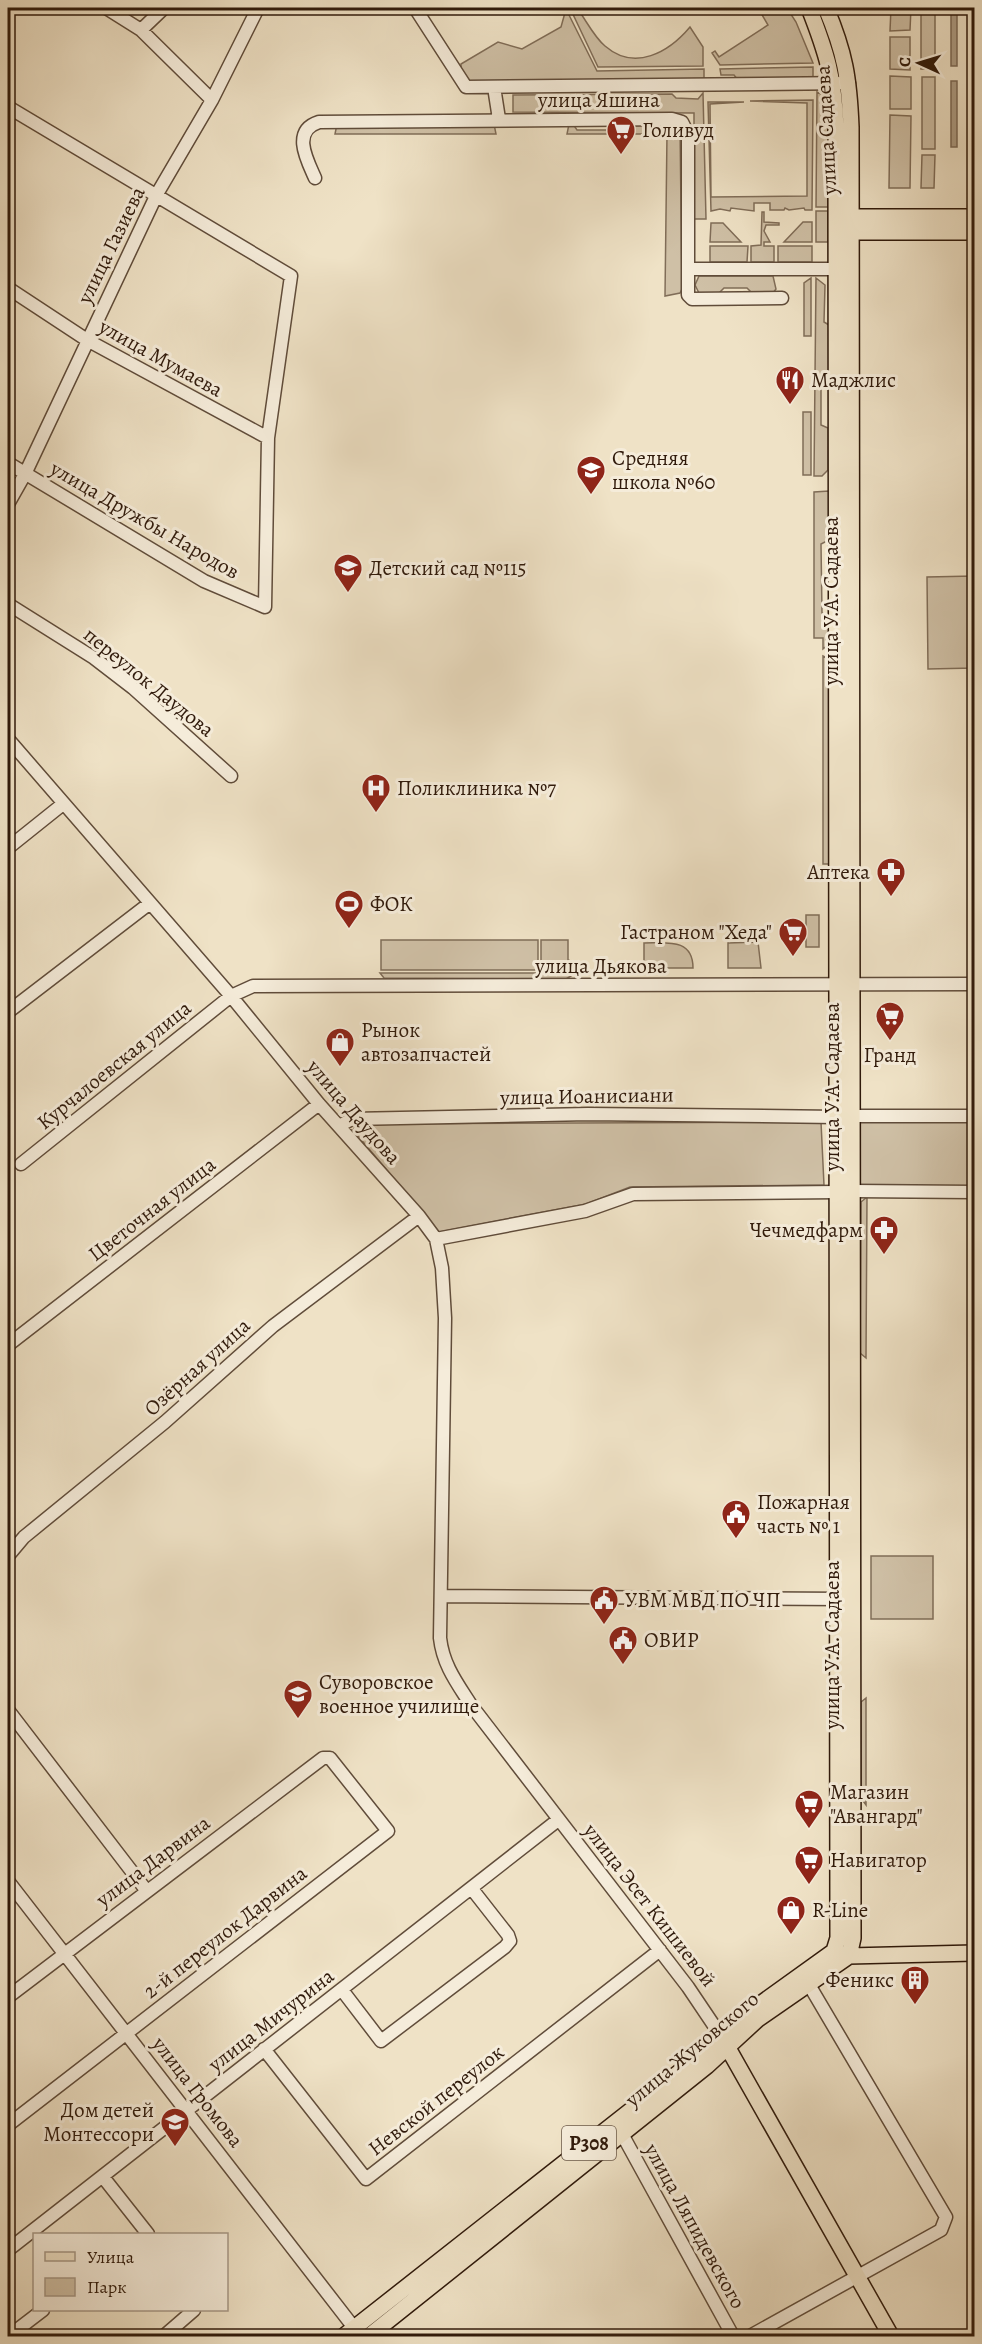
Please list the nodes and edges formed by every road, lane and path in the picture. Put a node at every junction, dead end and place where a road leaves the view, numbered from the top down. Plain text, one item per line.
1 (106, 8) edge
2 (164, 8) edge
3 (258, 8) edge
4 (415, 8) edge
5 (809, 8) edge
6 (826, 8) edge
7 (141, 30) junction
8 (842, 84) junction
9 (494, 87) junction
10 (212, 100) junction
11 (8, 107) edge
12 (499, 120) junction
13 (315, 178) dead end
14 (157, 194) junction
15 (975, 218) edge
16 (844, 225) junction
17 (975, 232) edge
18 (688, 269) junction
19 (836, 269) junction
20 (8, 288) edge
21 (782, 298) dead end
22 (87, 340) junction
23 (268, 438) junction
24 (8, 463) edge
25 (25, 474) junction
26 (8, 504) edge
27 (8, 604) edge
28 (8, 739) edge
29 (231, 776) dead end
30 (63, 804) junction
31 (8, 848) edge
32 (150, 903) junction
33 (837, 984) junction
34 (854, 984) junction
35 (975, 984) edge
36 (231, 996) junction
37 (8, 1012) edge
38 (319, 1104) junction
39 (854, 1116) junction
40 (975, 1116) edge
41 (837, 1117) junction
42 (339, 1126) junction
43 (21, 1164) dead end
44 (975, 1191) edge
45 (846, 1192) junction
46 (419, 1216) junction
47 (436, 1239) junction
48 (8, 1345) edge
49 (8, 1556) edge
50 (441, 1596) junction
51 (846, 1599) junction
52 (8, 1710) edge
53 (322, 1758) joint
54 (558, 1820) junction
55 (8, 1881) edge
56 (472, 1889) junction
57 (146, 1890) junction
58 (660, 1950) junction
59 (834, 1951) junction
60 (65, 1953) junction
61 (975, 1953) edge
62 (849, 1956) junction
63 (808, 1983) junction
64 (342, 1990) junction
65 (8, 1997) edge
66 (127, 2032) junction
67 (724, 2042) junction
68 (264, 2049) junction
69 (187, 2109) junction
70 (8, 2125) edge
71 (622, 2134) junction
72 (102, 2177) junction
73 (37, 2233) edge
74 (146, 2233) edge
75 (32, 2237) edge
76 (8, 2250) edge
77 (858, 2278) junction
78 (42, 2311) edge
79 (193, 2311) edge
80 (350, 2333) edge
81 (9, 2337) edge
82 (164, 2337) edge
83 (369, 2337) edge
84 (733, 2337) edge
85 (750, 2337) edge
86 (891, 2337) edge

1 - 7 street
2 - 7 street
3 - 10 street, улица Газиева
4 - 9 street
5 - 8 main road, улица Садаева
6 - 8 main road, улица Садаева
7 - 10 street
8 - 9 street
8 - 16 main road, улица Садаева
9 - 12 street
10 - 14 street, улица Газиева
11 - 14 street
12 - 13 street, улица Яшина
12 - 18 street, улица Яшина
14 - 22 street, улица Газиева
14 - 23 street
15 - 16 main road
16 - 17 main road
16 - 19 main road, улица У.А. Садаева
16 - 34 main road, улица У.А. Садаева
18 - 19 street
18 - 21 street
19 - 33 main road, улица У.А. Садаева
20 - 22 street, улица Мумаева
22 - 23 street, улица Мумаева
22 - 25 street, улица Газиева
23 - 25 street, улица Дружбы Народов
24 - 25 street, улица Дружбы Народов
25 - 26 street, улица Газиева
27 - 29 street, переулок Даудова
28 - 30 street, улица Даудова
30 - 31 street
30 - 32 street, улица Даудова
32 - 36 street, улица Даудова
32 - 37 street
33 - 34 street, улица Дьякова
33 - 36 street, улица Дьякова
33 - 41 main road, улица У.А. Садаева
34 - 35 street, улица Дьякова
34 - 39 main road, улица У.А. Садаева
36 - 38 street, улица Даудова
36 - 43 street, Курчалоевская улица
38 - 42 street, улица Даудова
38 - 48 street, Цветочная улица
39 - 40 street
39 - 45 main road, улица У.А. Садаева
41 - 42 street, улица Иоанисиани
41 - 45 main road, улица У.А. Садаева
42 - 46 street, улица Даудова
44 - 45 street
45 - 47 street
45 - 51 main road, улица У.А. Садаева
46 - 47 street, улица Даудова
46 - 49 street, Озёрная улица
47 - 50 street, улица Даудова
50 - 51 street
50 - 54 street, улица Эсет Кишиевой
51 - 59 main road, улица У.А. Садаева
51 - 62 main road, улица У.А. Садаева
52 - 57 street
53 - 57 street, улица Дарвина
53 - 66 street, 2-й переулок Дарвина
54 - 56 street, улица Мичурина
54 - 58 street, улица Эсет Кишиевой
55 - 60 street, улица Громова
56 - 64 street, улица Мичурина
56 - 64 street
57 - 60 street, улица Дарвина
58 - 67 street, улица Эсет Кишиевой
58 - 68 street, Невской переулок
59 - 62 main road
59 - 67 main road, P308
60 - 65 street, улица Дарвина
60 - 66 street, улица Громова
61 - 62 main road
62 - 63 main road, улица Жуковского / P308
63 - 67 main road, улица Жуковского / P308
63 - 77 street
64 - 68 street, улица Мичурина
66 - 69 street, улица Громова
66 - 70 street, 2-й переулок Дарвина
67 - 71 main road, улица Жуковского / P308
67 - 77 main road, улица Эсет Кишиевой
67 - 80 main road, P308
68 - 69 street, улица Мичурина
69 - 72 street, улица Мичурина
69 - 80 street, улица Громова
71 - 83 main road, улица Жуковского / P308
71 - 84 street, улица Ляпидевского
72 - 73 street, улица Мичурина
72 - 74 street
75 - 76 street, улица Мичурина
77 - 85 street
77 - 86 main road, улица Эсет Кишиевой
78 - 81 street
79 - 82 street

